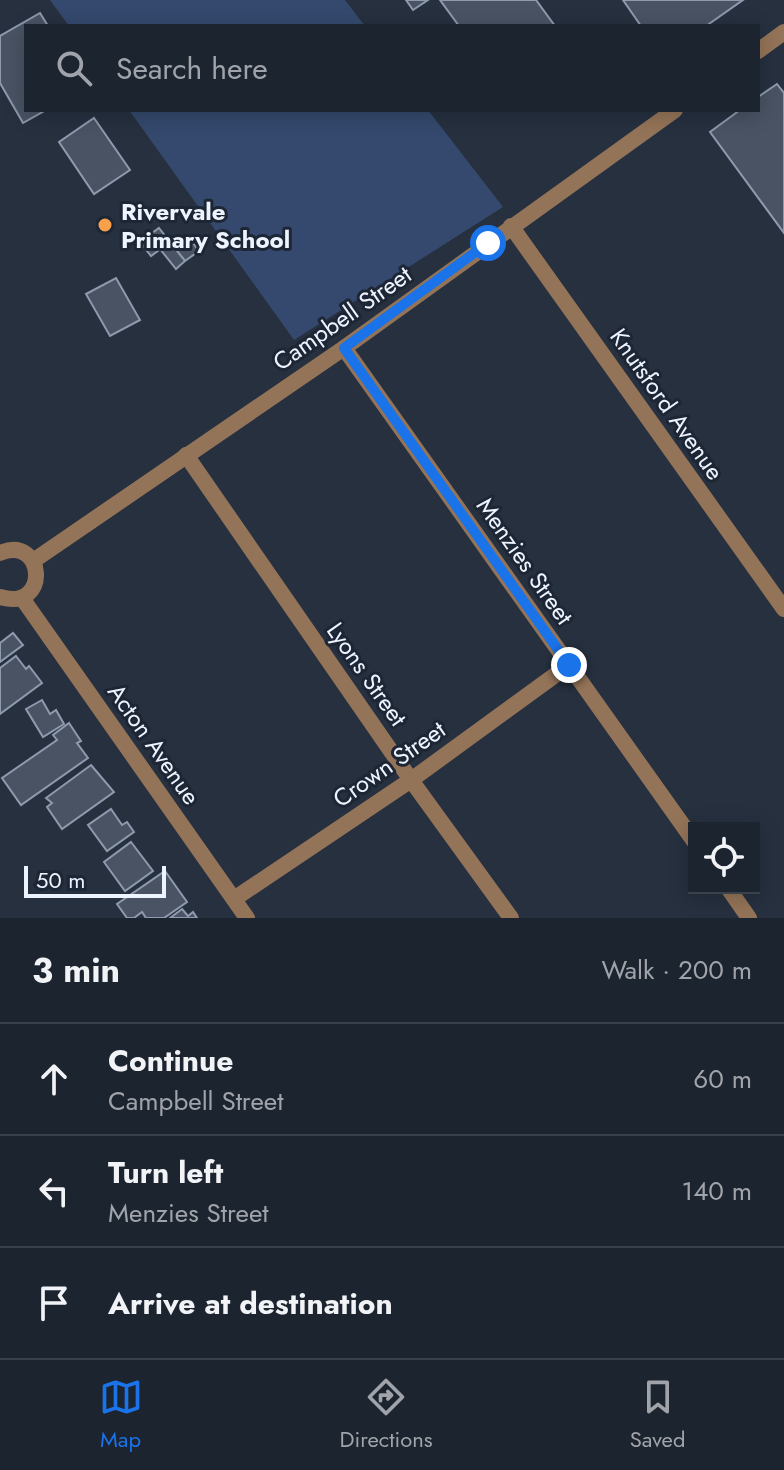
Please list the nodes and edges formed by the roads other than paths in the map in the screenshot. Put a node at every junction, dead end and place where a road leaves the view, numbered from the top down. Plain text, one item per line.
1 (784, 32) edge
2 (760, 50) edge
3 (672, 112) edge
4 (511, 226) junction
5 (344, 348) junction
6 (186, 455) junction
7 (0, 553) edge
8 (33, 561) junction
9 (0, 597) edge
10 (22, 598) junction
11 (784, 609) edge
12 (569, 665) junction
13 (411, 780) junction
14 (688, 833) edge
15 (732, 894) edge
16 (234, 899) junction
17 (247, 918) edge
18 (511, 918) edge
19 (749, 918) edge

1 - 2 street
3 - 4 street, Campbell Street
4 - 5 street, Campbell Street
4 - 11 street, Knutsford Avenue
5 - 6 street, Campbell Street
5 - 12 street, Menzies Street
6 - 8 street, Campbell Street
6 - 13 street, Lyons Street
7 - 8 street
8 - 10 street
9 - 10 street
10 - 16 street, Acton Avenue
12 - 13 street, Crown Street
12 - 14 street, Menzies Street
13 - 16 street, Crown Street
13 - 18 street, Lyons Street
15 - 19 street
16 - 17 street, Acton Avenue

